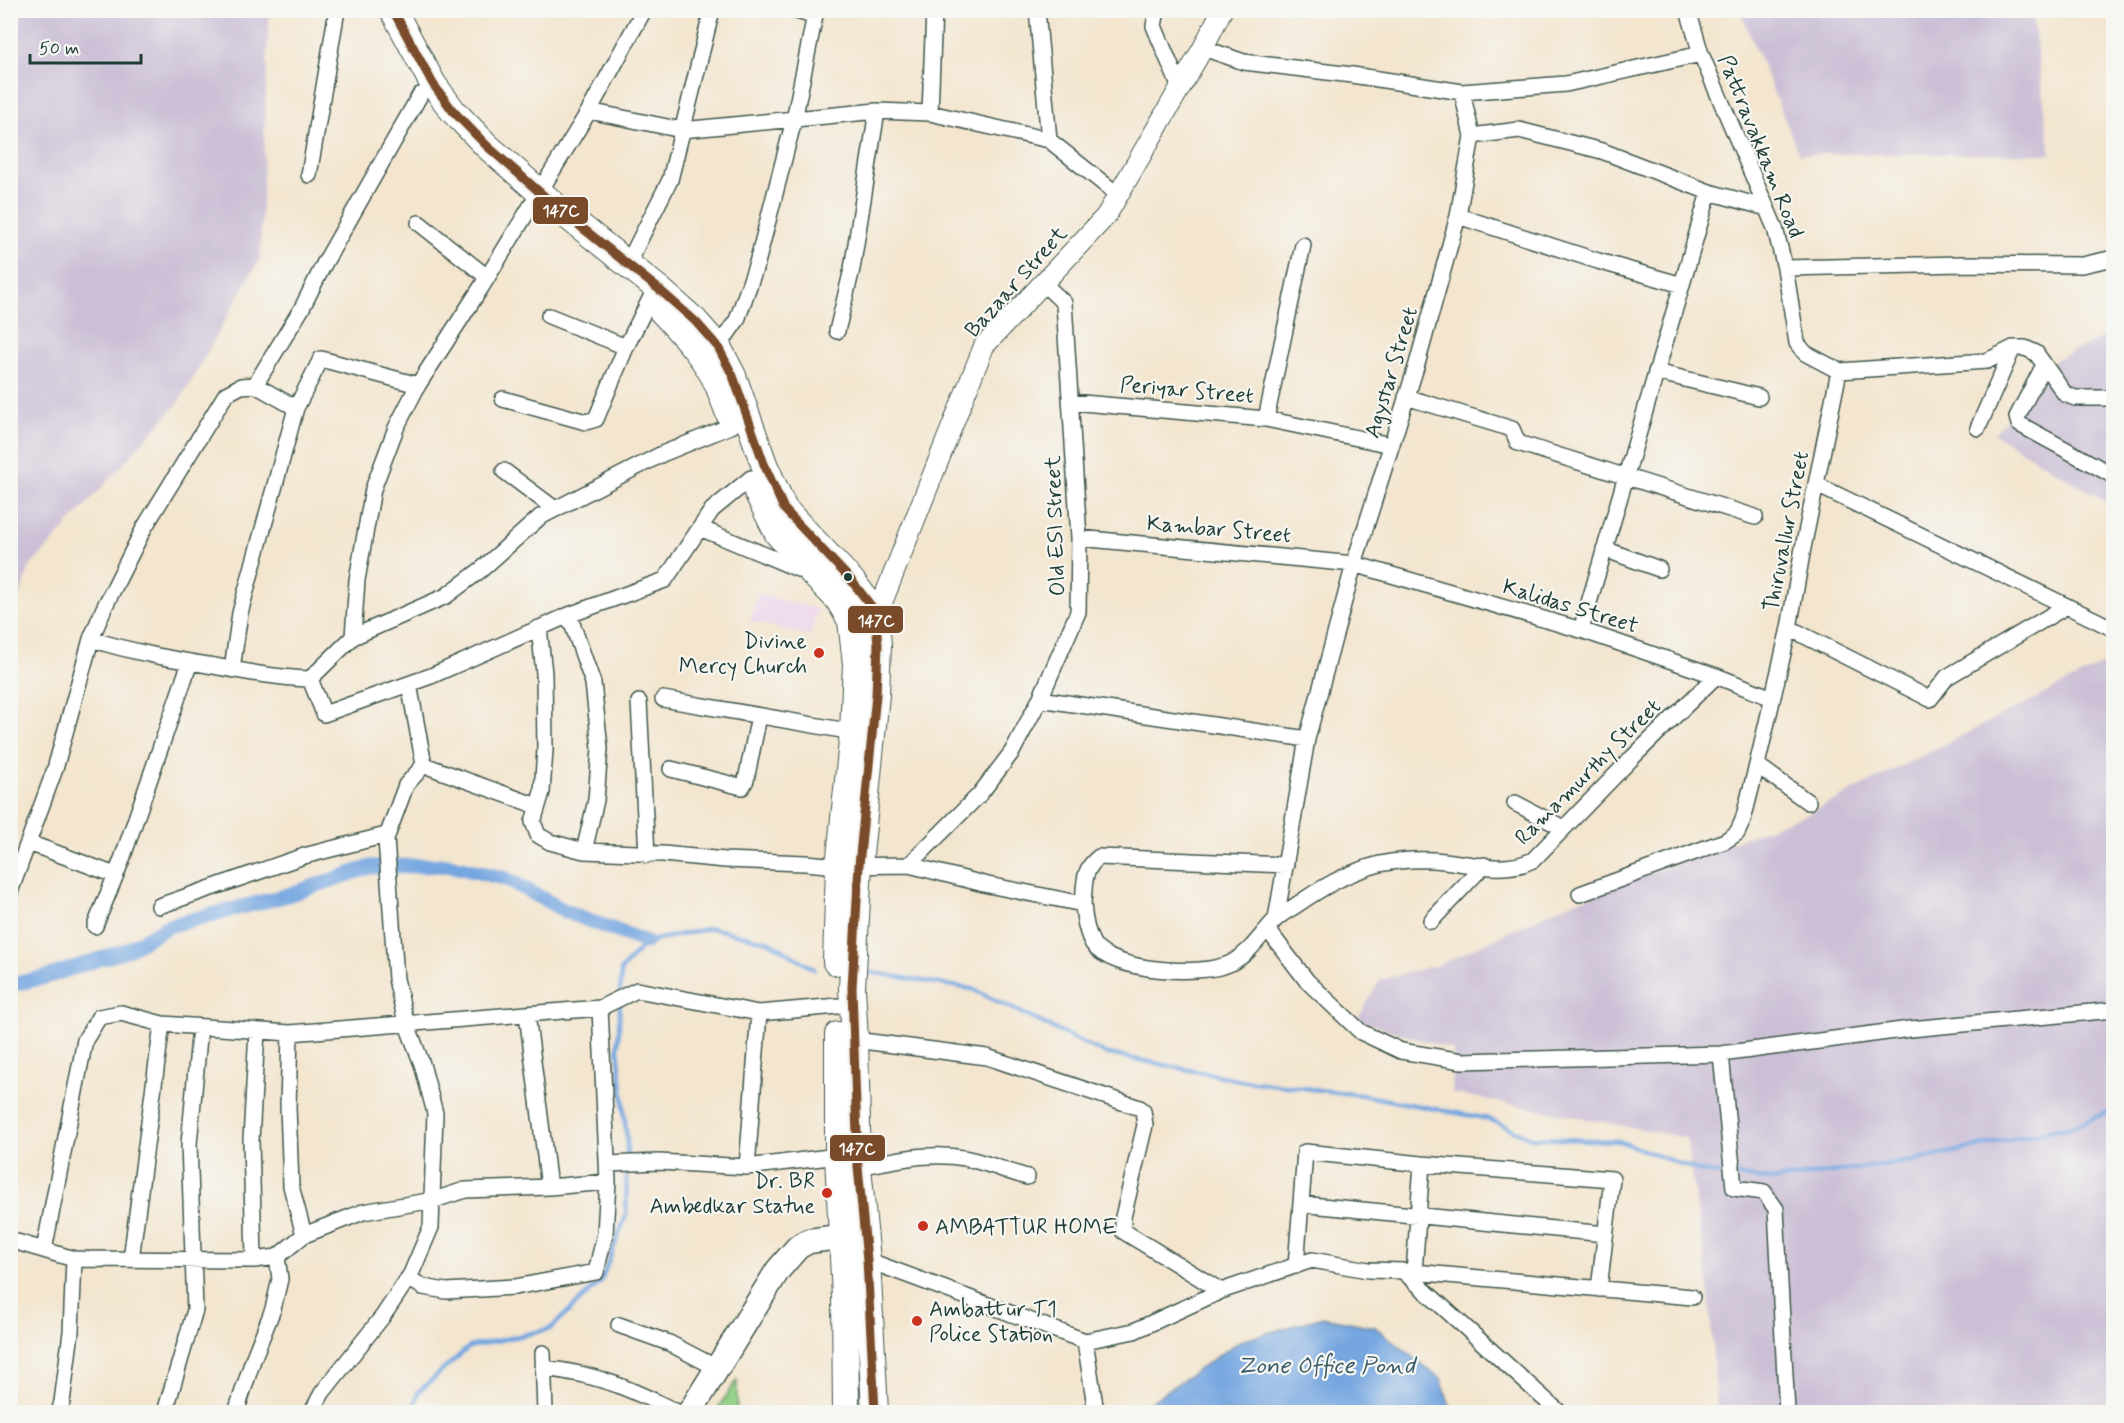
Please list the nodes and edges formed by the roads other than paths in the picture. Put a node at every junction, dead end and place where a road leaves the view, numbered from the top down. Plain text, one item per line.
1 (337, 10) edge
2 (644, 10) edge
3 (712, 10) edge
4 (793, 10) edge
5 (933, 10) edge
6 (1037, 10) edge
7 (1157, 10) edge
8 (1222, 10) edge
9 (1688, 10) edge
10 (815, 13) edge
11 (392, 15) edge
12 (1203, 48) junction
13 (1701, 54) junction
14 (1180, 88) junction
15 (1461, 92) junction
16 (420, 95) junction
17 (589, 111) junction
18 (877, 111) junction
19 (930, 113) junction
20 (794, 120) junction
21 (682, 130) junction
22 (1472, 136) junction
23 (1049, 140) junction
24 (309, 175) dead end
25 (1709, 192) junction
26 (1118, 195) junction
27 (535, 199) junction
28 (1767, 208) junction
29 (1458, 216) junction
30 (419, 223) dead end
31 (1303, 245) dead end
32 (2114, 258) edge
33 (627, 265) junction
34 (1785, 268) junction
35 (487, 277) junction
36 (1043, 283) junction
37 (1682, 285) junction
38 (650, 298) junction
39 (549, 316) dead end
40 (837, 331) dead end
41 (626, 347) junction
42 (718, 347) junction
43 (2013, 348) junction
44 (2044, 365) junction
45 (1839, 371) junction
46 (1656, 372) junction
47 (255, 385) junction
48 (418, 385) junction
49 (1406, 397) junction
50 (1759, 397) dead end
51 (2114, 398) edge
52 (503, 399) dead end
53 (1071, 402) junction
54 (296, 408) junction
55 (1266, 418) junction
56 (733, 425) junction
57 (1977, 428) dead end
58 (1391, 445) junction
59 (504, 471) dead end
60 (1627, 476) junction
61 (2114, 476) edge
62 (750, 478) junction
63 (1817, 485) junction
64 (555, 509) junction
65 (1755, 517) dead end
66 (700, 528) junction
67 (1079, 538) junction
68 (1604, 549) junction
69 (1354, 564) junction
70 (1659, 569) dead end
71 (815, 576) junction
72 (2065, 607) junction
73 (875, 611) junction
74 (569, 615) junction
75 (852, 621) junction
76 (539, 628) junction
77 (1789, 628) junction
78 (2114, 629) edge
79 (1581, 630) junction
80 (353, 637) junction
81 (91, 639) junction
82 (190, 662) junction
83 (232, 669) junction
84 (1716, 676) junction
85 (310, 679) junction
86 (409, 684) junction
87 (1772, 698) junction
88 (663, 699) dead end
89 (1040, 699) junction
90 (639, 702) dead end
91 (759, 716) junction
92 (853, 732) junction
93 (1307, 739) junction
94 (424, 765) junction
95 (1757, 765) junction
96 (671, 769) dead end
97 (1808, 802) dead end
98 (1515, 803) dead end
99 (537, 806) junction
100 (1563, 828) junction
101 (386, 837) junction
102 (29, 843) junction
103 (584, 851) junction
104 (647, 855) junction
105 (909, 865) junction
106 (1286, 865) junction
107 (1484, 865) junction
108 (849, 866) junction
109 (116, 875) junction
110 (10, 892) edge
111 (1580, 894) dead end
112 (1083, 904) junction
113 (159, 906) dead end
114 (1431, 921) dead end
115 (1272, 925) junction
116 (95, 926) dead end
117 (842, 995) junction
118 (600, 1008) junction
119 (2114, 1010) edge
120 (759, 1013) junction
121 (527, 1014) junction
122 (406, 1022) junction
123 (162, 1024) junction
124 (200, 1027) junction
125 (257, 1031) junction
126 (290, 1033) junction
127 (855, 1040) junction
128 (1721, 1054) junction
129 (848, 1161) junction
130 (607, 1164) junction
131 (1422, 1164) junction
132 (747, 1167) junction
133 (1027, 1177) dead end
134 (608, 1182) junction
135 (549, 1187) junction
136 (434, 1200) junction
137 (1300, 1204) junction
138 (1418, 1216) junction
139 (1605, 1234) junction
140 (304, 1235) junction
141 (10, 1240) edge
142 (44, 1250) junction
143 (851, 1254) junction
144 (277, 1257) junction
145 (74, 1259) junction
146 (131, 1259) junction
147 (193, 1260) junction
148 (254, 1260) junction
149 (1296, 1266) junction
150 (1408, 1271) junction
151 (408, 1278) junction
152 (1599, 1289) junction
153 (1221, 1291) junction
154 (1692, 1297) dead end
155 (619, 1325) dead end
156 (1085, 1341) junction
157 (717, 1368) junction
158 (59, 1413) edge
159 (165, 1413) edge
160 (236, 1413) edge
161 (312, 1413) edge
162 (545, 1413) edge
163 (677, 1413) edge
164 (690, 1413) edge
165 (846, 1413) edge
166 (875, 1413) edge
167 (1096, 1413) edge
168 (1559, 1413) edge
169 (1787, 1413) edge

1 - 24 street
2 - 17 street
3 - 21 street
4 - 10 street
5 - 19 street
6 - 23 street
7 - 14 street
8 - 12 street, Bazaar Street
9 - 13 street, Pattravakkam Road
10 - 20 street
11 - 16 highway
11 - 27 highway
12 - 14 street, Bazaar Street
12 - 15 street
13 - 15 street
13 - 28 street, Pattravakkam Road
14 - 26 street, Bazaar Street
15 - 22 street
16 - 27 highway
16 - 47 street
17 - 21 street
17 - 27 street
18 - 19 street
18 - 20 street
18 - 40 street
19 - 23 street
20 - 21 street
20 - 42 street
21 - 33 street
22 - 25 street
22 - 29 street, Agystar Street
23 - 26 street
25 - 28 street
25 - 37 street
26 - 36 street, Bazaar Street
27 - 33 highway
27 - 35 street
27 - 38 highway
28 - 34 street, Pattravakkam Road
29 - 37 street
29 - 49 street, Agystar Street
30 - 35 street
31 - 55 street, Periyar Street
32 - 34 street
33 - 42 highway
34 - 45 street, Pattravakkam Road
35 - 48 street
36 - 53 street, Old ESI Street
36 - 73 street, Bazaar Street
37 - 46 street
38 - 41 street
38 - 56 highway
39 - 41 street
41 - 52 street
42 - 73 highway
43 - 44 street
43 - 45 street
43 - 57 street
44 - 51 street
44 - 61 street
45 - 63 street, Thiruvallur Street
46 - 50 street
46 - 60 street
47 - 54 street
47 - 81 street
48 - 54 street
48 - 80 street
49 - 58 street, Agystar Street
49 - 60 street
53 - 55 street, Periyar Street
53 - 67 street, Old ESI Street
54 - 83 street
55 - 58 street
56 - 62 highway
56 - 64 street
58 - 69 street, Agystar Street
59 - 64 street
60 - 65 street
60 - 68 street
62 - 66 street
62 - 71 highway
63 - 72 street
63 - 77 street, Thiruvallur Street
64 - 80 street
66 - 71 street
66 - 74 street
67 - 69 street, Kambar Street
67 - 89 street, Old ESI Street
68 - 70 street
68 - 79 street
69 - 79 street, Kalidas Street
69 - 93 street, Agystar Street
71 - 75 highway
72 - 77 street
72 - 78 street
73 - 75 street
73 - 108 highway
74 - 76 street
74 - 103 street
75 - 92 highway
76 - 86 street
76 - 99 street
77 - 87 street, Thiruvallur Street
79 - 84 street, Kalidas Street
80 - 85 street
81 - 82 street
81 - 102 street
82 - 83 street
82 - 109 street
83 - 85 street
84 - 87 street, Kalidas Street
84 - 100 street, Ramamurthy Street
85 - 86 street
86 - 94 street
87 - 95 street, Thiruvallur Street
88 - 91 street
89 - 93 street
89 - 105 street, Old ESI Street
90 - 104 street
91 - 92 street
91 - 96 street
92 - 108 highway
93 - 106 street, Agystar Street
94 - 99 street
94 - 101 street
95 - 97 street
95 - 111 street, Thiruvallur Street
98 - 100 street
99 - 103 street
100 - 107 street, Ramamurthy Street
101 - 113 street
101 - 122 street
102 - 109 street
102 - 110 street
103 - 104 street
104 - 108 street
105 - 108 street
105 - 112 street
106 - 112 street, Ramamurthy Street
106 - 115 street, Agystar Street
107 - 114 street
107 - 115 street, Ramamurthy Street
108 - 117 highway
109 - 116 street
112 - 115 street, Ramamurthy Street
115 - 128 street
117 - 120 street
117 - 127 highway
117 - 129 highway
118 - 120 street
118 - 121 street
118 - 130 street
119 - 128 street
120 - 132 street
121 - 122 street
121 - 135 street
122 - 126 street
122 - 136 street
123 - 124 street
123 - 142 street
123 - 146 street
124 - 125 street
124 - 147 street
125 - 126 street
125 - 148 street
126 - 140 street
127 - 129 highway
127 - 153 street
128 - 169 street
129 - 132 street
129 - 133 street
129 - 143 highway
130 - 132 street
130 - 134 street
131 - 137 street
131 - 138 street
131 - 139 street
134 - 135 street
134 - 151 street
135 - 136 street
136 - 140 street
136 - 151 street
137 - 138 street
137 - 149 street
138 - 139 street
138 - 150 street
139 - 152 street
140 - 144 street
141 - 142 street
142 - 145 street
143 - 156 street
143 - 157 main road
143 - 165 highway
143 - 166 highway
144 - 148 street
144 - 160 street
145 - 146 street
145 - 158 street
146 - 147 street
147 - 148 street
147 - 159 street
149 - 150 street
149 - 153 street
150 - 152 street
150 - 168 street
151 - 161 street
152 - 154 street
153 - 156 street
155 - 157 street
156 - 167 street
157 - 164 main road
162 - 163 street

